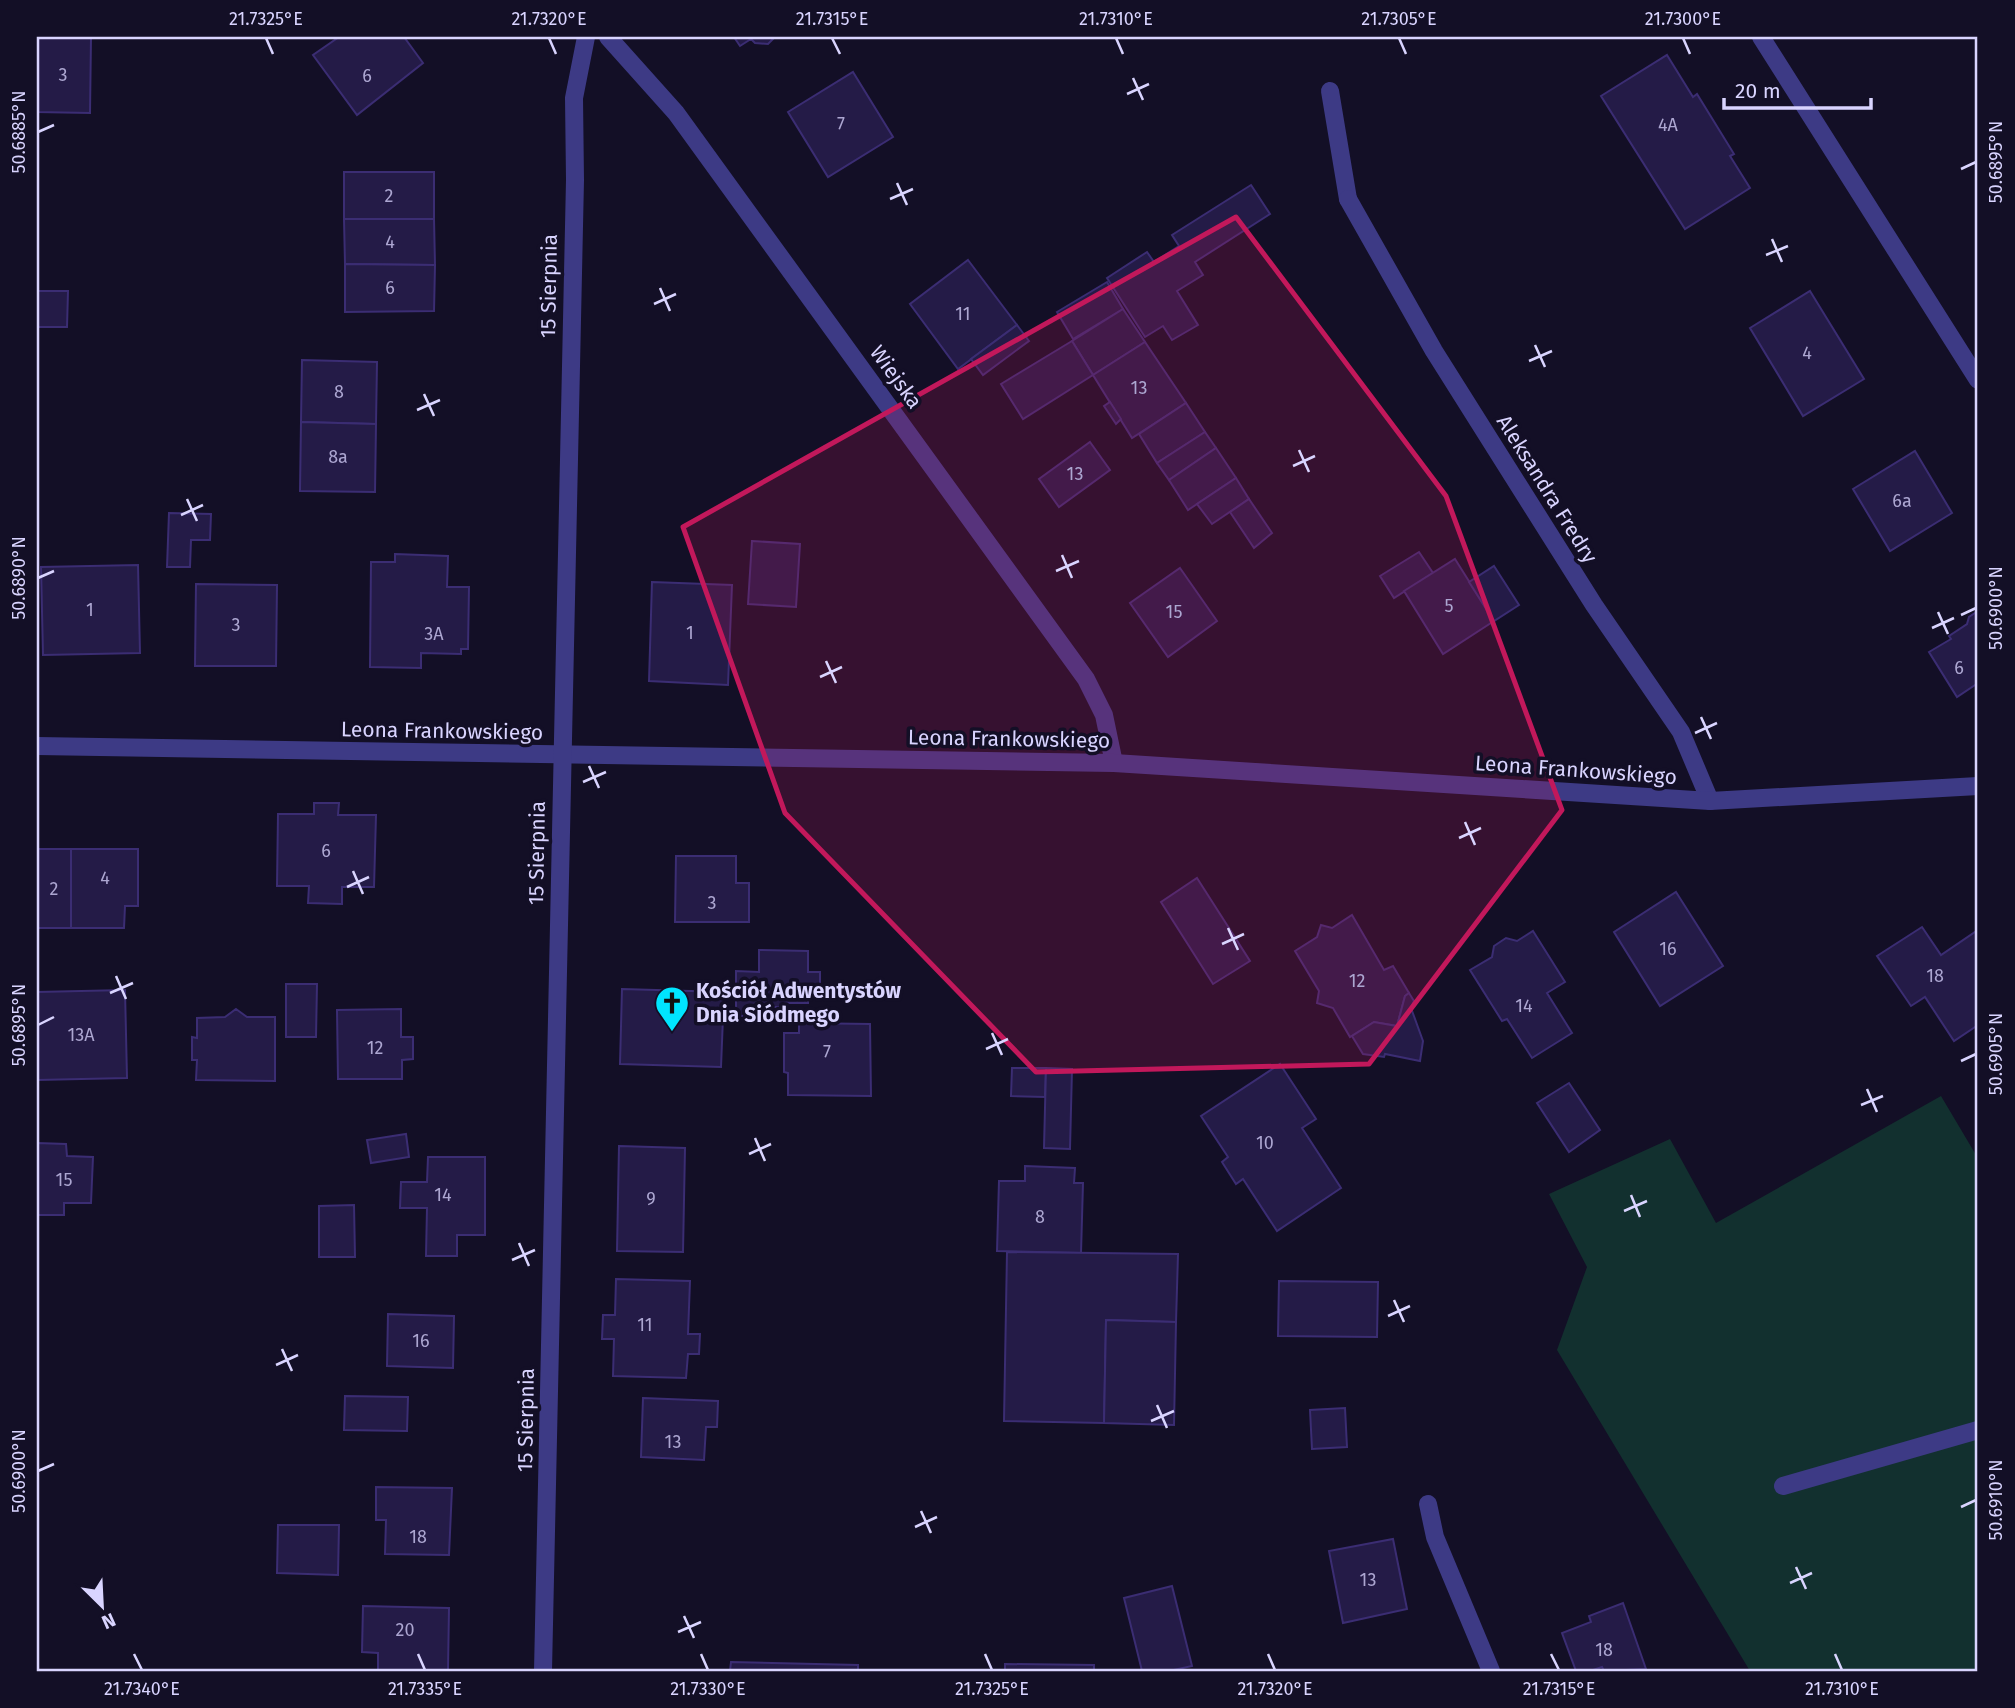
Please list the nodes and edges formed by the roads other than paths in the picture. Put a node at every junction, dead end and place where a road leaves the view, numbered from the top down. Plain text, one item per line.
1 (586, 37) edge
2 (608, 37) edge
3 (1760, 37) edge
4 (1330, 91) dead end
5 (1978, 380) edge
6 (37, 746) edge
7 (561, 756) junction
8 (1114, 763) junction
9 (1978, 786) edge
10 (1710, 801) junction
11 (1978, 1430) edge
12 (1783, 1486) dead end
13 (1428, 1504) dead end
14 (543, 1671) edge
15 (1491, 1671) edge

1 - 7 street, 15 Sierpnia
2 - 8 street, Wiejska
3 - 5 street
4 - 10 street, Aleksandra Fredry
6 - 7 street, Leona Frankowskiego
7 - 8 street, Leona Frankowskiego
7 - 14 street, 15 Sierpnia
8 - 10 street, Leona Frankowskiego
9 - 10 street, Leona Frankowskiego
11 - 12 street
13 - 15 street

